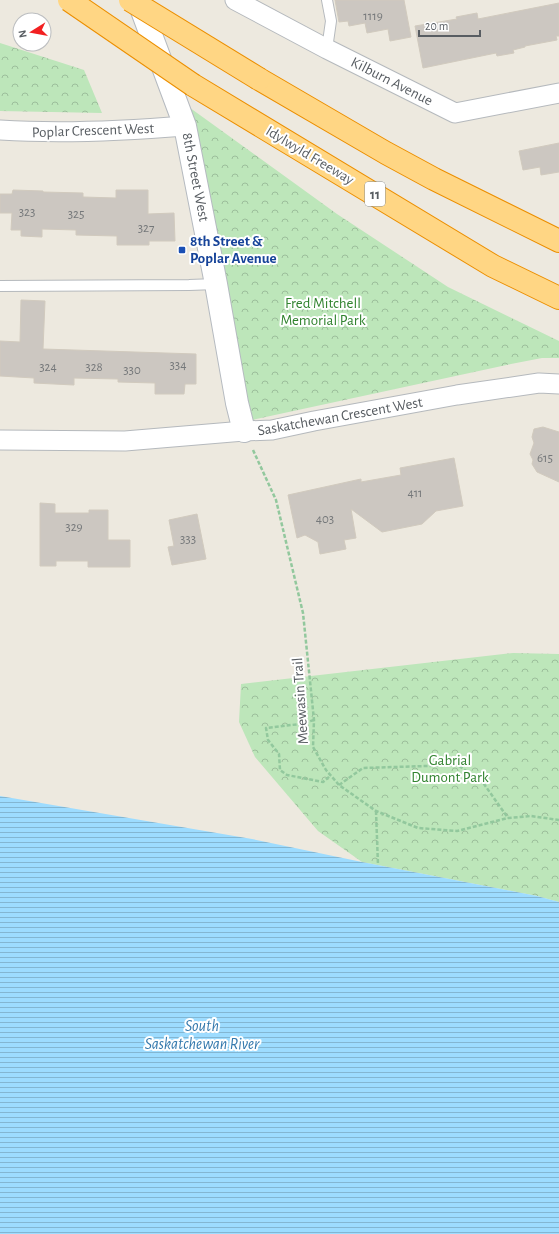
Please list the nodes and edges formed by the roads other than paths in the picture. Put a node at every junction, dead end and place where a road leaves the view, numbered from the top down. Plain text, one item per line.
1 (69, 0) edge
2 (130, 0) edge
3 (138, 0) edge
4 (235, 0) edge
5 (327, 0) edge
6 (327, 49) junction
7 (559, 93) edge
8 (186, 126) junction
9 (0, 130) edge
10 (559, 241) edge
11 (216, 284) junction
12 (0, 286) edge
13 (559, 298) edge
14 (559, 384) edge
15 (244, 431) junction
16 (0, 440) edge

1 - 13 highway, Idylwyld Freeway / 11, bridge
2 - 10 highway, bridge
3 - 8 street, 8th Street West
4 - 6 street, Kilburn Avenue
5 - 6 lane
6 - 7 street, Kilburn Avenue
8 - 9 street, Poplar Crescent West
8 - 11 street, 8th Street West
11 - 12 lane
11 - 15 street, 8th Street West
14 - 15 street, Saskatchewan Crescent West
15 - 16 street, Saskatchewan Crescent West

